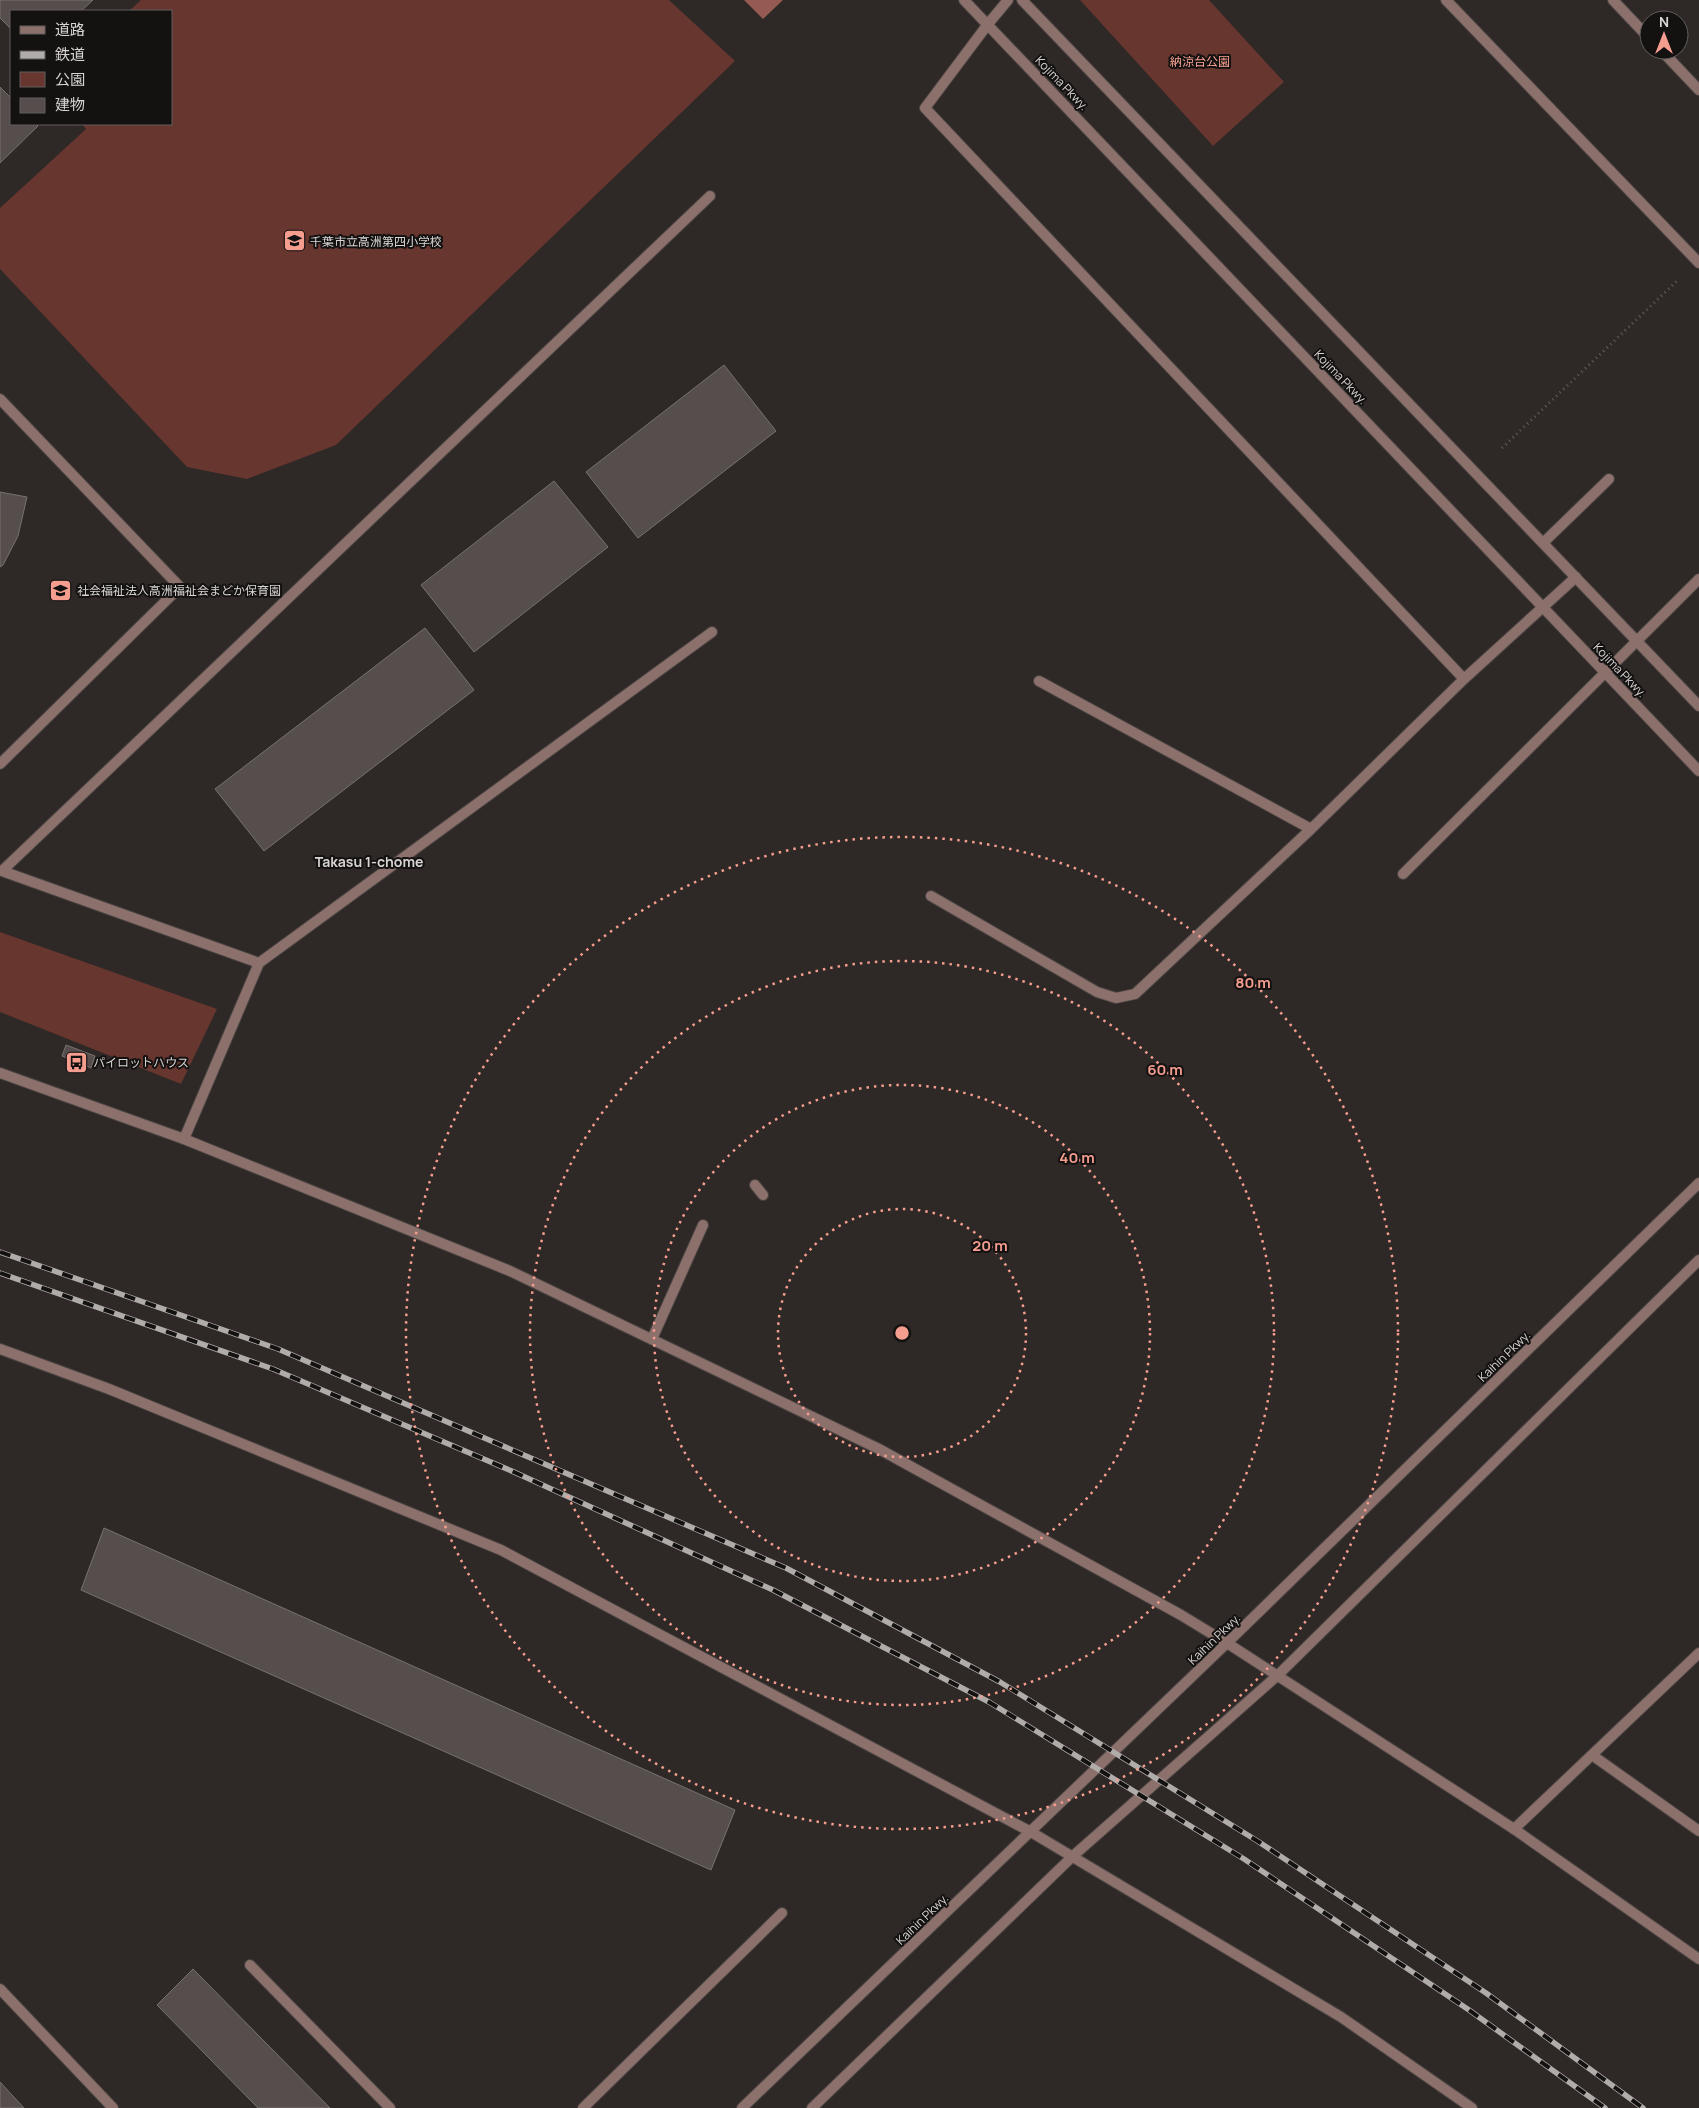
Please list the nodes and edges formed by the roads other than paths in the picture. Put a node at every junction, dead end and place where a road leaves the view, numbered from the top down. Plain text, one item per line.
1 (964, 0) edge
2 (1008, 0) edge
3 (1022, 0) edge
4 (1446, 0) edge
5 (1613, 0) edge
6 (988, 24) junction
7 (1639, 27) edge
8 (1670, 60) edge
9 (1699, 90) edge
10 (710, 196) dead end
11 (1699, 263) edge
12 (0, 399) edge
13 (1609, 479) dead end
14 (1543, 543) junction
15 (1576, 577) junction
16 (1699, 579) edge
17 (1542, 606) junction
18 (712, 632) dead end
19 (1636, 640) junction
20 (1605, 672) junction
21 (1464, 679) junction
22 (1039, 681) dead end
23 (1699, 706) edge
24 (0, 764) edge
25 (1699, 771) edge
26 (1310, 829) junction
27 (1402, 874) dead end
28 (931, 896) dead end
29 (259, 963) junction
30 (0, 1073) edge
31 (184, 1139) junction
32 (1699, 1183) edge
33 (755, 1185) dead end
34 (763, 1195) dead end
35 (703, 1224) dead end
36 (1699, 1260) edge
37 (652, 1339) junction
38 (0, 1349) edge
39 (1227, 1643) junction
40 (1699, 1653) edge
41 (1278, 1675) junction
42 (1592, 1755) junction
43 (1514, 1829) junction
44 (1699, 1831) edge
45 (1031, 1832) junction
46 (1073, 1856) junction
47 (782, 1913) dead end
48 (1699, 1959) edge
49 (250, 1965) dead end
50 (0, 1989) edge
51 (112, 2108) edge
52 (390, 2108) edge
53 (583, 2108) edge
54 (742, 2108) edge
55 (812, 2108) edge
56 (1472, 2108) edge

1 - 6 street, Kojima Pkwy.
2 - 6 street
3 - 14 street
4 - 11 street
5 - 7 street
6 - 17 street, Kojima Pkwy.
6 - 21 street
8 - 9 street
10 - 29 street
12 - 24 street
13 - 14 street
14 - 15 street
15 - 17 street
15 - 19 street
16 - 19 street
17 - 20 street, Kojima Pkwy.
17 - 21 street
18 - 29 street
19 - 20 street
19 - 23 street
20 - 25 street, Kojima Pkwy.
20 - 27 street
21 - 26 street
22 - 26 street
26 - 28 street
29 - 31 street
30 - 31 street
31 - 37 street
32 - 39 street, Kaihin Pkwy.
33 - 34 street
35 - 37 street
36 - 41 street
37 - 39 street
38 - 45 street
39 - 41 street
39 - 45 street, Kaihin Pkwy.
40 - 42 street
41 - 43 street
41 - 46 street
42 - 43 street
42 - 44 street
43 - 48 street
45 - 46 street
45 - 54 street, Kaihin Pkwy.
46 - 55 street
46 - 56 street
47 - 53 street
49 - 52 street
50 - 51 street

